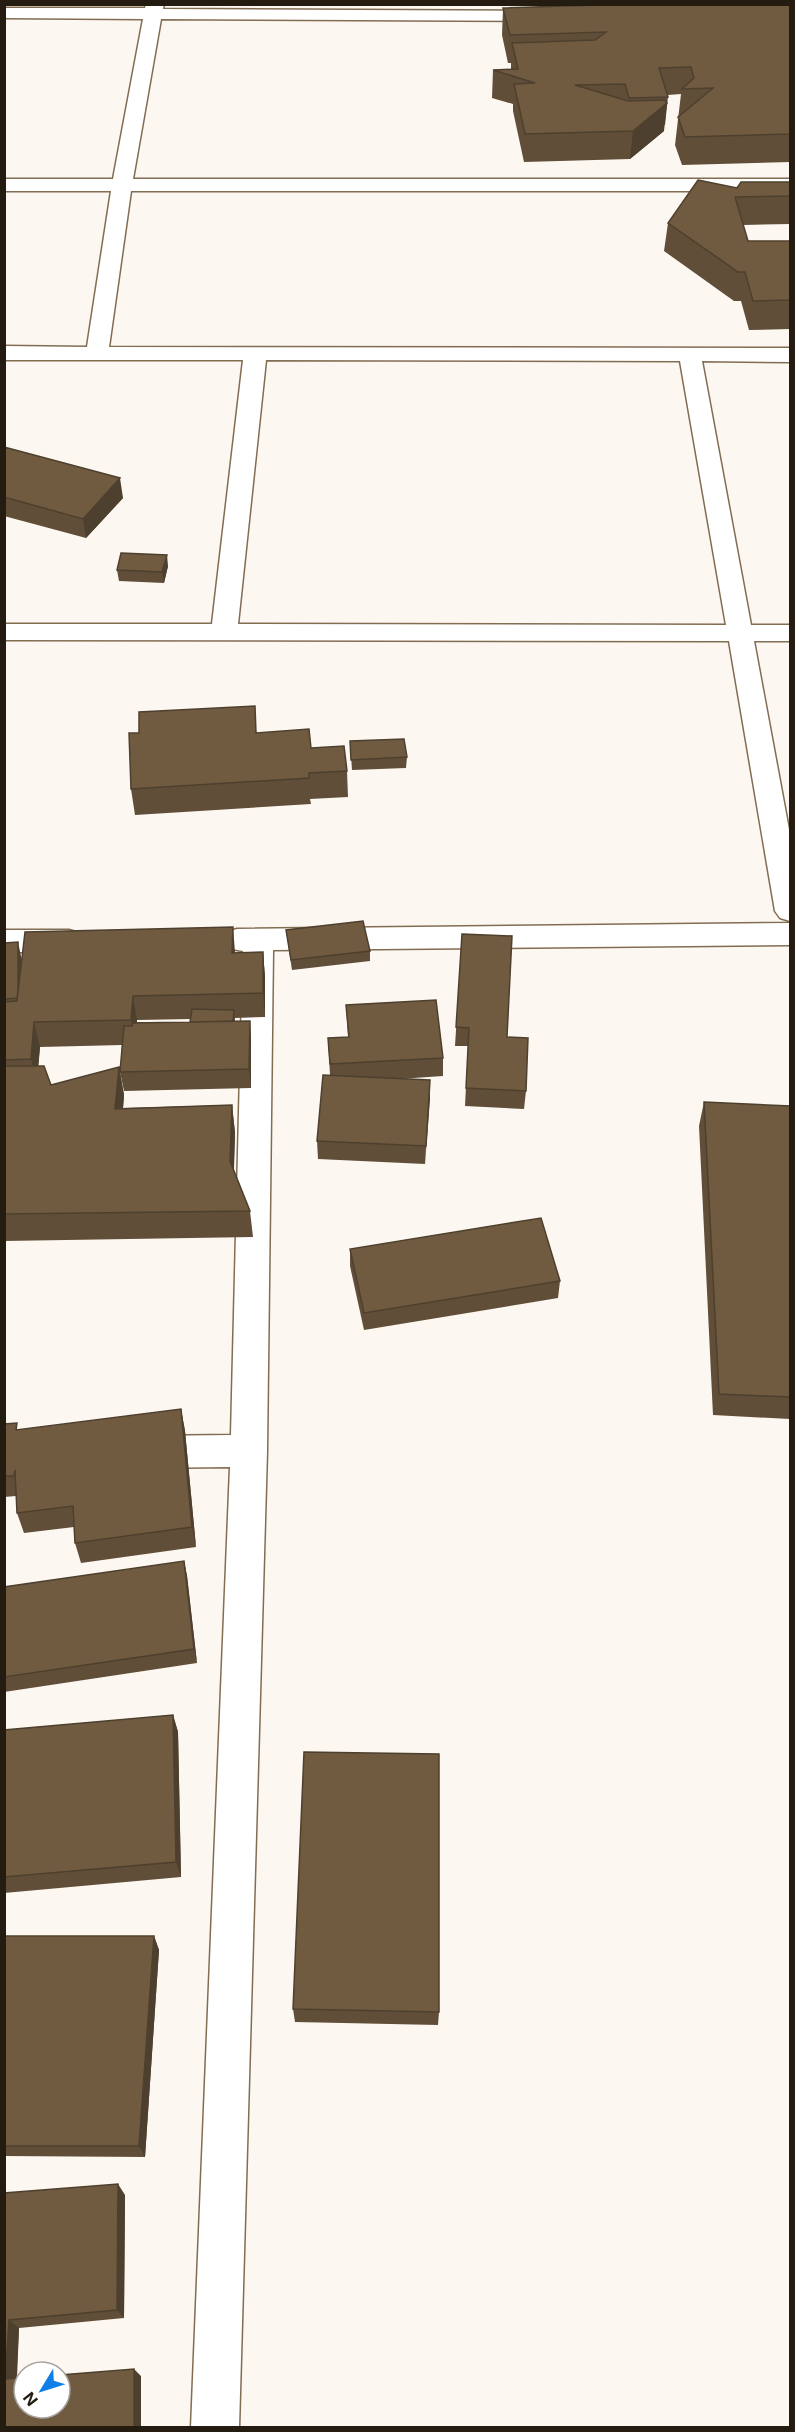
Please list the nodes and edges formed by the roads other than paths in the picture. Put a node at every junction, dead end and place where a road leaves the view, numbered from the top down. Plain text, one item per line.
1 (154, 8) edge
2 (522, 10) edge
3 (4, 13) edge
4 (569, 16) edge
5 (4, 185) edge
6 (122, 185) junction
7 (790, 185) edge
8 (4, 353) edge
9 (97, 354) junction
10 (255, 355) junction
11 (690, 355) junction
12 (790, 355) edge
13 (4, 632) edge
14 (224, 632) junction
15 (740, 633) junction
16 (790, 633) edge
17 (790, 911) edge
18 (790, 933) edge
19 (97, 940) edge
20 (212, 940) edge
21 (258, 940) junction
22 (4, 941) edge
23 (249, 1451) junction
24 (109, 1452) edge
25 (215, 2427) edge

1 - 2 street
1 - 3 street
1 - 6 street
2 - 4 street
5 - 6 street
6 - 7 street
6 - 9 street
8 - 9 street
9 - 10 street
10 - 11 street
10 - 14 street
11 - 12 street
11 - 15 street
13 - 14 street
14 - 15 street
15 - 16 street
15 - 17 street
18 - 21 street
19 - 22 street
20 - 21 street
21 - 23 street
23 - 24 street
23 - 25 street

